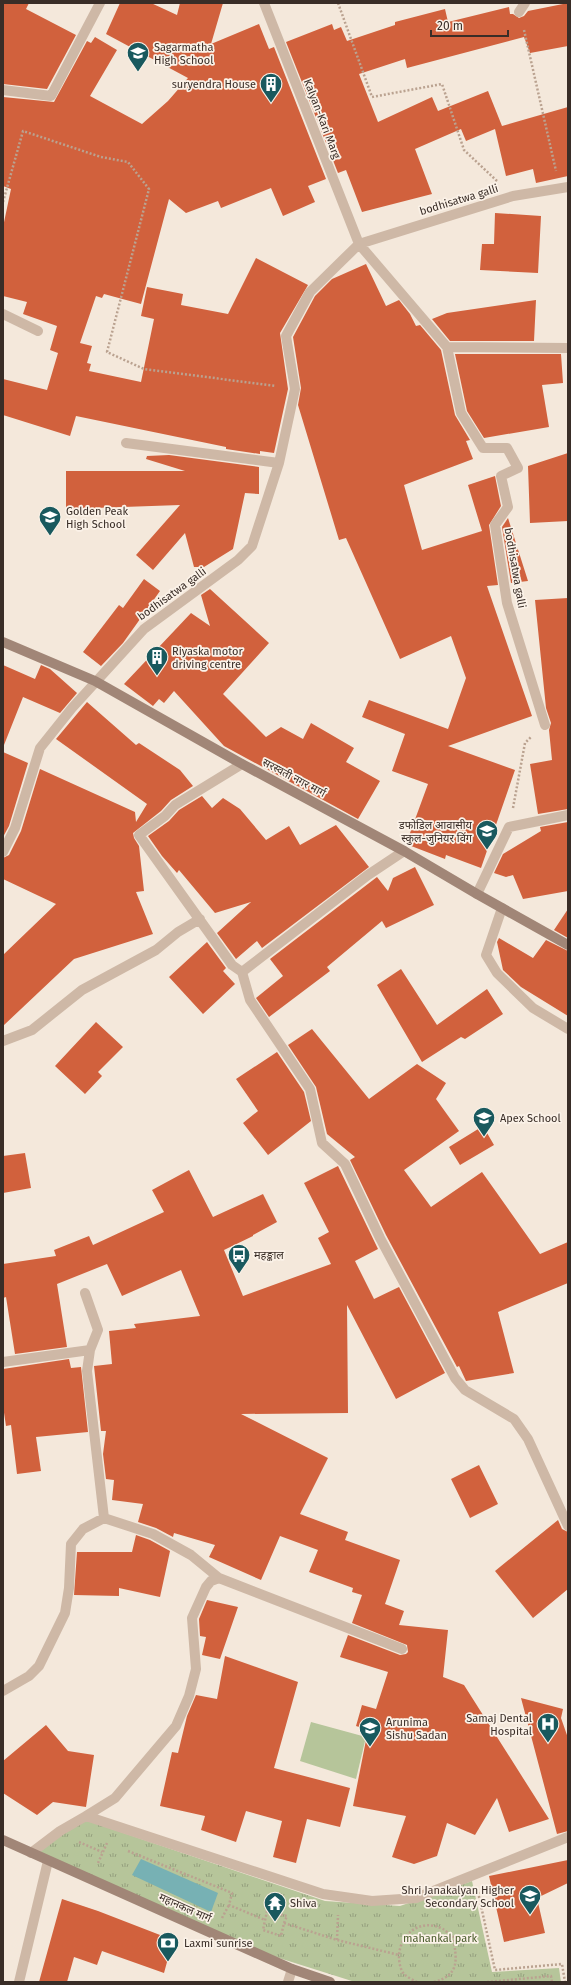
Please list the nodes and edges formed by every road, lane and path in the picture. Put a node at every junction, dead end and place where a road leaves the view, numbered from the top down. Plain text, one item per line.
1 (100, 3) edge
2 (264, 3) edge
3 (338, 3) edge
4 (522, 7) edge
5 (3, 90) edge
6 (564, 188) edge
7 (513, 196) junction
8 (3, 202) edge
9 (358, 244) junction
10 (3, 314) edge
11 (38, 331) dead end
12 (447, 347) junction
13 (568, 348) edge
14 (295, 389) junction
15 (126, 443) dead end
16 (279, 463) junction
17 (3, 642) edge
18 (95, 681) junction
19 (545, 725) joint
20 (242, 764) junction
21 (568, 815) edge
22 (509, 827) junction
23 (404, 851) junction
24 (3, 852) edge
25 (477, 894) junction
26 (502, 908) junction
27 (200, 919) junction
28 (568, 945) edge
29 (242, 972) junction
30 (568, 1029) edge
31 (3, 1042) edge
32 (85, 1293) dead end
33 (90, 1350) junction
34 (3, 1362) edge
35 (104, 1518) junction
36 (568, 1526) edge
37 (219, 1578) junction
38 (402, 1649) dead end
39 (3, 1691) edge
40 (86, 1816) junction
41 (568, 1837) edge
42 (3, 1840) edge
43 (114, 1845) dead end
44 (121, 1848) dead end
45 (31, 1853) junction
46 (48, 1861) junction
47 (104, 1866) dead end
48 (475, 1874) junction
49 (340, 1897) junction
50 (229, 1906) junction
51 (214, 1917) dead end
52 (264, 1920) junction
53 (284, 1923) junction
54 (337, 1940) junction
55 (399, 1956) junction
56 (292, 1969) junction
57 (441, 1981) edge
58 (19, 1982) edge
59 (288, 1982) edge
60 (330, 1982) edge
61 (417, 1982) edge
62 (434, 1982) edge
63 (487, 1982) edge
64 (552, 1982) edge
65 (565, 1982) edge

1 - 5 street
2 - 9 street, Kalyan-Kari Marg
3 - 7 path
4 - 6 path
6 - 7 street, bodhisatwa galli
7 - 9 street, bodhisatwa galli
8 - 14 path
9 - 12 street, bodhisatwa galli
9 - 14 street, bodhisatwa galli
10 - 11 street
12 - 13 street
12 - 19 street, bodhisatwa galli
14 - 16 street, bodhisatwa galli
15 - 16 street
16 - 18 street, bodhisatwa galli
17 - 18 main road, सरस्वती नगर मार्ग
18 - 20 main road, सरस्वती नगर मार्ग
18 - 24 street, bodhisatwa galli
19 - 22 path
20 - 23 main road, सरस्वती नगर मार्ग
20 - 27 street
21 - 22 street
22 - 25 street
23 - 25 main road, सरस्वती नगर मार्ग
23 - 29 street
25 - 26 main road, सरस्वती नगर मार्ग
26 - 28 main road, सरस्वती नगर मार्ग
26 - 30 street
27 - 29 street
27 - 31 street
29 - 36 street
32 - 33 street
33 - 34 street
33 - 35 street
35 - 37 street
35 - 39 street
37 - 38 street
37 - 40 street
40 - 45 street
40 - 49 street
41 - 48 street
42 - 45 main road, महानकल मार्ग
43 - 47 path
44 - 50 path
45 - 46 main road, महानकल मार्ग
46 - 56 main road, महानकल मार्ग
46 - 58 street
48 - 49 street
48 - 65 path
49 - 54 path
50 - 51 path
50 - 52 path
52 - 53 path
52 - 53 path
53 - 54 path
54 - 55 path
55 - 57 path
55 - 61 path
56 - 59 street
56 - 60 main road, महानकल मार्ग
57 - 62 path
63 - 64 path

